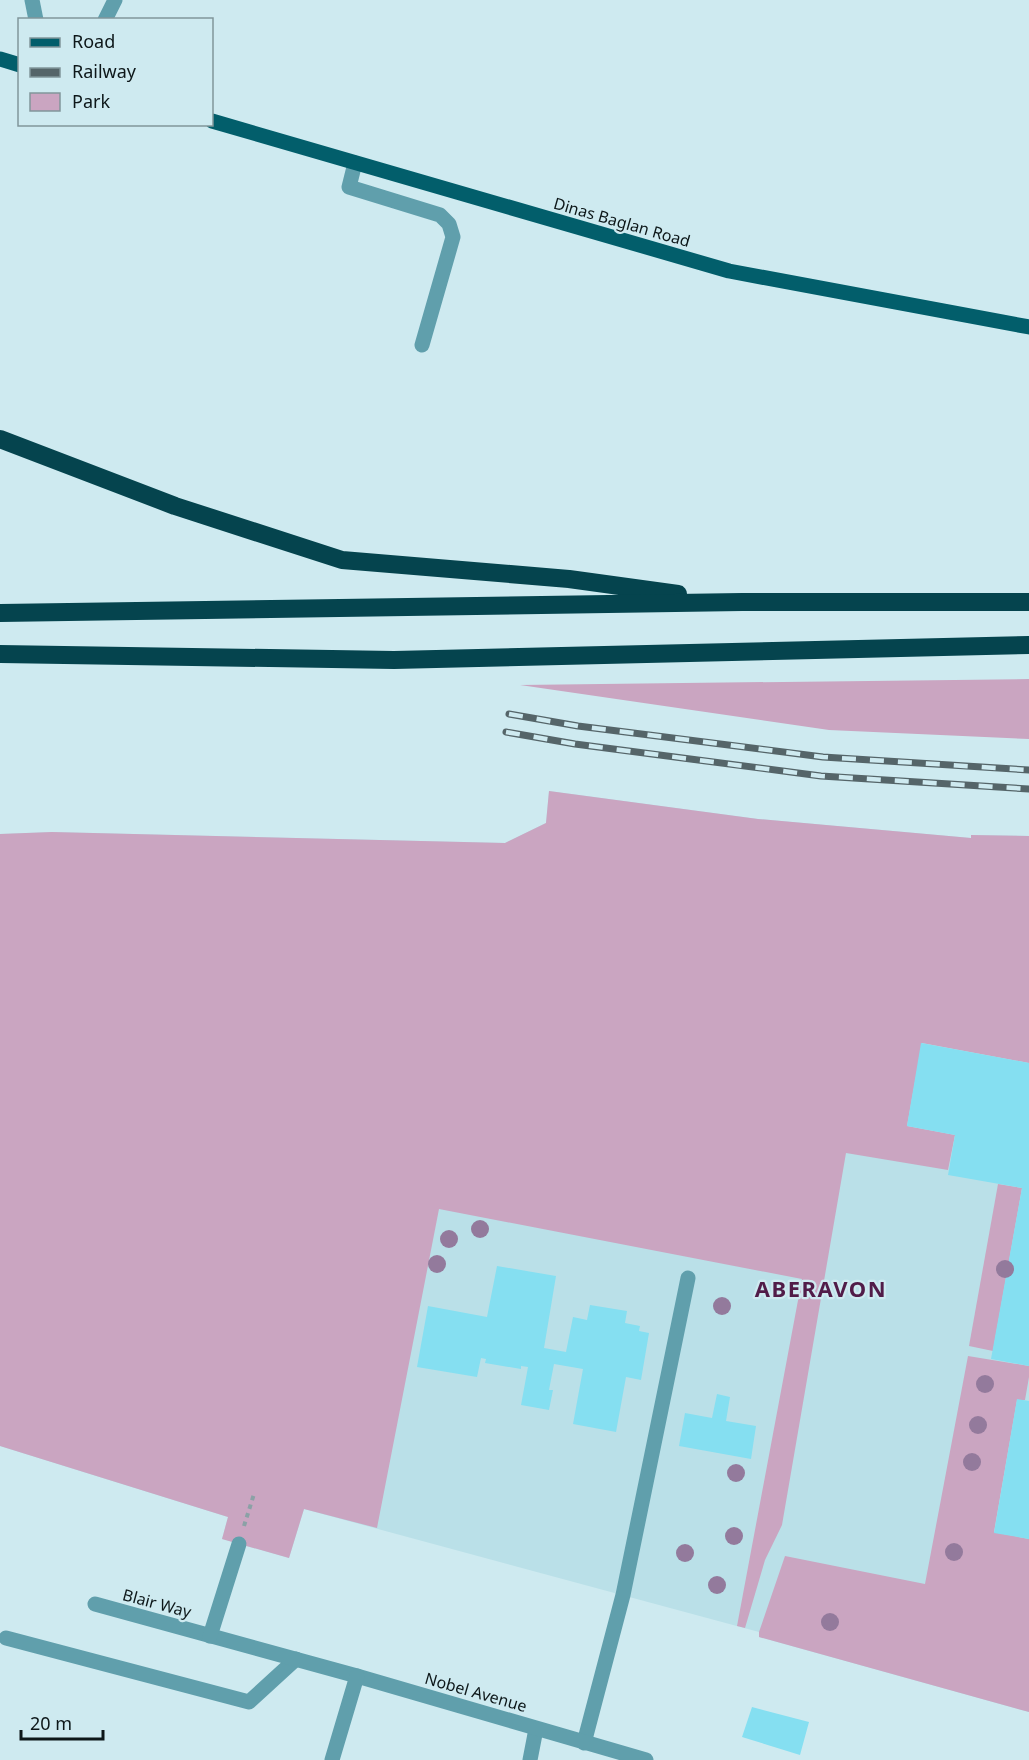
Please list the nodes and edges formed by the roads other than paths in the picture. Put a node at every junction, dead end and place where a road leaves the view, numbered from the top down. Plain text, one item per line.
1 (32, 0) edge
2 (115, 0) edge
3 (36, 18) edge
4 (106, 18) edge
5 (0, 59) edge
6 (18, 64) edge
7 (213, 121) edge
8 (356, 163) junction
9 (1029, 327) edge
10 (422, 345) dead end
11 (0, 439) edge
12 (742, 602) junction
13 (1029, 602) edge
14 (0, 613) edge
15 (1029, 645) edge
16 (0, 654) edge
17 (688, 1278) dead end
18 (239, 1544) road end
19 (95, 1604) dead end
20 (210, 1636) junction
21 (6, 1638) dead end
22 (296, 1659) junction
23 (357, 1676) junction
24 (536, 1729) junction
25 (584, 1743) junction
26 (332, 1760) edge
27 (530, 1760) edge
28 (646, 1760) edge

1 - 3 street
2 - 4 street
5 - 6 main road
7 - 8 main road, Dinas Baglan Road
8 - 9 main road, Dinas Baglan Road
8 - 10 street
11 - 12 highway
12 - 13 highway
12 - 14 highway
15 - 16 highway
17 - 25 street
18 - 20 street, Blair Way
19 - 20 street, Blair Way
20 - 22 street, Blair Way
21 - 22 street
22 - 23 street, Nobel Avenue
23 - 24 street, Nobel Avenue
23 - 26 street
24 - 25 street, Nobel Avenue
24 - 27 street
25 - 28 street, Nobel Avenue

